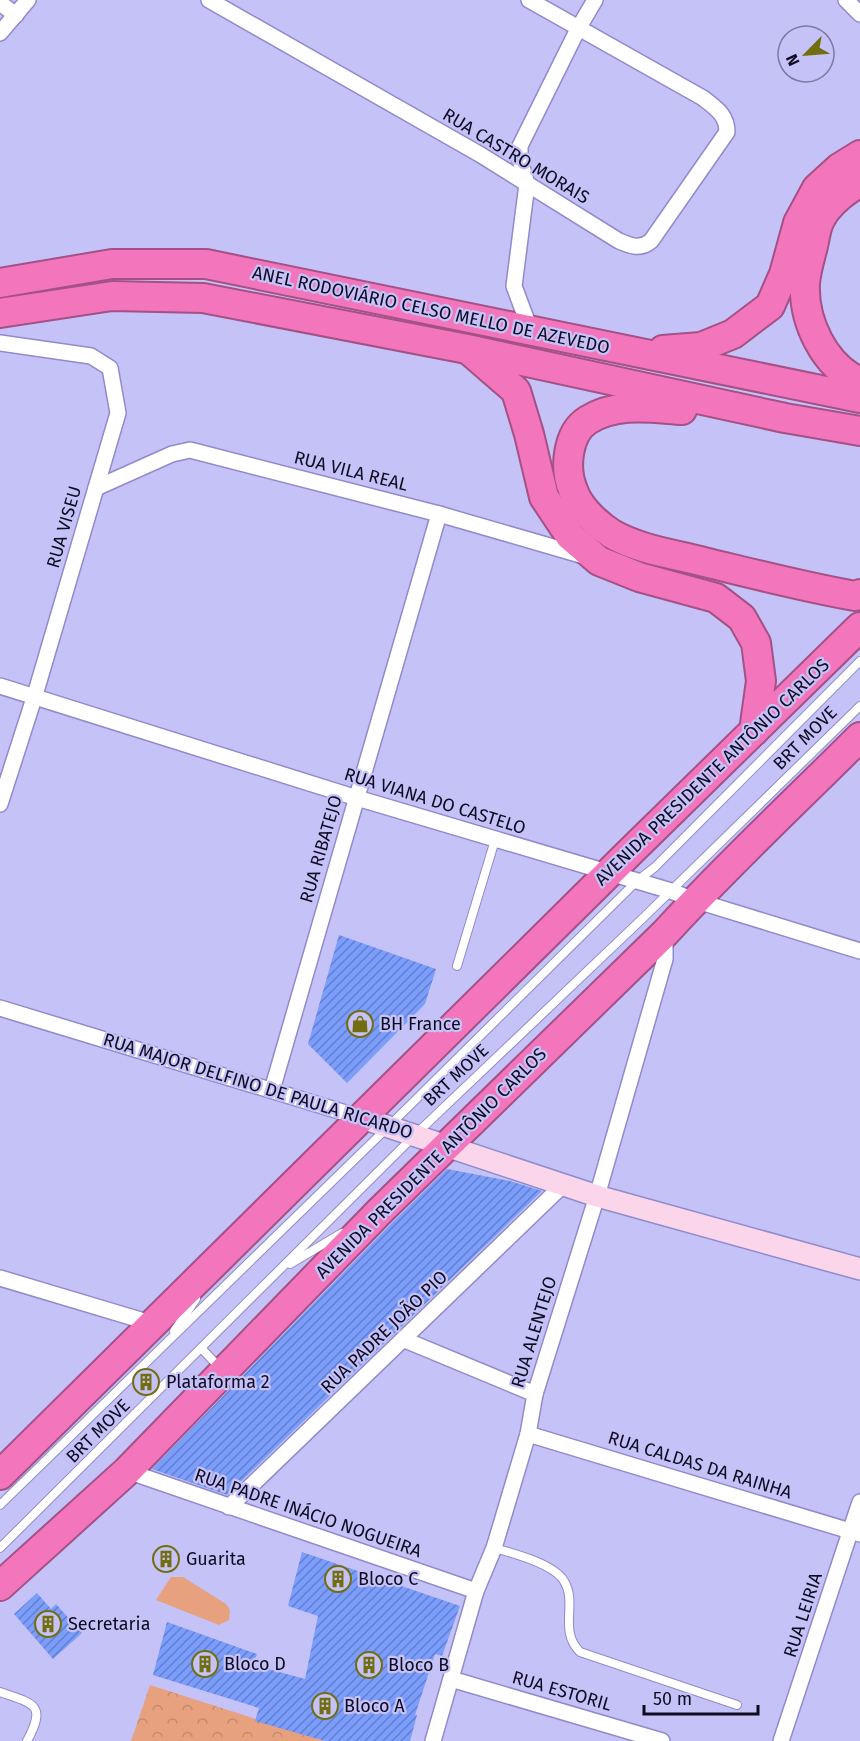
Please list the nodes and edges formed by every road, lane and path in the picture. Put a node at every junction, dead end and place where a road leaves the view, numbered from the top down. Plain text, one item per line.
1 (28, 0) edge
2 (209, 0) edge
3 (529, 0) edge
4 (595, 0) edge
5 (846, 0) edge
6 (0, 3) edge
7 (860, 14) edge
8 (16, 15) junction
9 (578, 29) junction
10 (0, 33) edge
11 (860, 155) edge
12 (860, 182) edge
13 (527, 184) junction
14 (0, 283) edge
15 (0, 313) edge
16 (530, 329) junction
17 (0, 343) edge
18 (467, 349) junction
19 (619, 349) junction
20 (860, 382) edge
21 (860, 398) edge
22 (785, 418) junction
23 (860, 431) edge
24 (96, 488) junction
25 (439, 514) junction
26 (599, 561) junction
27 (860, 594) edge
28 (860, 627) edge
29 (860, 661) edge
30 (0, 686) edge
31 (35, 695) junction
32 (860, 705) edge
33 (754, 731) junction
34 (860, 737) edge
35 (357, 798) junction
36 (0, 804) edge
37 (495, 840) junction
38 (609, 873) junction
39 (637, 881) junction
40 (682, 896) junction
41 (665, 933) junction
42 (860, 951) edge
43 (457, 966) dead end
44 (0, 1008) edge
45 (272, 1090) junction
46 (362, 1118) junction
47 (389, 1126) junction
48 (416, 1134) junction
49 (447, 1145) junction
50 (564, 1184) junction
51 (597, 1196) junction
52 (380, 1211) junction
53 (224, 1255) junction
54 (281, 1269) junction
55 (860, 1269) edge
56 (0, 1278) edge
57 (205, 1284) dead end
58 (199, 1294) dead end
59 (160, 1333) junction
60 (405, 1340) junction
61 (202, 1349) junction
62 (224, 1371) junction
63 (535, 1394) junction
64 (528, 1434) junction
65 (127, 1471) junction
66 (0, 1475) edge
67 (860, 1502) edge
68 (0, 1505) edge
69 (229, 1507) junction
70 (856, 1532) edge
71 (0, 1548) edge
72 (494, 1548) junction
73 (0, 1586) edge
74 (476, 1591) junction
75 (451, 1679) junction
76 (0, 1692) edge
77 (737, 1705) dead end
78 (27, 1741) edge
79 (433, 1741) edge
80 (662, 1741) edge
81 (782, 1741) edge

1 - 8 street
2 - 13 street, RUA CASTRO MORAIS
3 - 9 street
4 - 9 street
5 - 7 street
6 - 8 street
8 - 10 street
9 - 13 street
9 - 13 street, RUA CASTRO MORAIS
11 - 19 highway
12 - 20 highway
13 - 16 street
14 - 16 highway, ANEL RODOVIÁRIO CELSO MELLO DE AZEVEDO
15 - 18 highway, ANEL RODOVIÁRIO CELSO MELLO DE AZEVEDO
16 - 19 highway, ANEL RODOVIÁRIO CELSO MELLO DE AZEVEDO
17 - 24 street, RUA VISEU
18 - 22 highway, ANEL RODOVIÁRIO CELSO MELLO DE AZEVEDO
18 - 26 highway
19 - 21 highway, ANEL RODOVIÁRIO CELSO MELLO DE AZEVEDO
22 - 23 highway, ANEL RODOVIÁRIO CELSO MELLO DE AZEVEDO
22 - 27 highway
24 - 25 street, RUA VILA REAL
24 - 31 street, RUA VISEU
25 - 26 street, RUA VILA REAL
25 - 35 street, RUA RIBATEJO
26 - 33 highway
28 - 33 highway, AVENIDA PRESIDENTE ANTÔNIO CARLOS
29 - 39 lane, BRT MOVE
30 - 31 street, RUA VIANA DO CASTELO
31 - 35 street, RUA VIANA DO CASTELO
31 - 36 street, RUA VISEU
32 - 40 lane, BRT MOVE
33 - 38 highway, AVENIDA PRESIDENTE ANTÔNIO CARLOS
34 - 40 highway, AVENIDA PRESIDENTE ANTÔNIO CARLOS
35 - 37 street, RUA VIANA DO CASTELO
35 - 45 street, RUA RIBATEJO
37 - 38 street, RUA VIANA DO CASTELO
37 - 43 lane
38 - 39 street, RUA VIANA DO CASTELO
38 - 46 highway, AVENIDA PRESIDENTE ANTÔNIO CARLOS
39 - 40 street, RUA VIANA DO CASTELO
39 - 47 lane, BRT MOVE
40 - 41 highway, AVENIDA PRESIDENTE ANTÔNIO CARLOS
40 - 42 street, RUA VIANA DO CASTELO
40 - 48 lane, BRT MOVE
41 - 49 highway, AVENIDA PRESIDENTE ANTÔNIO CARLOS
41 - 51 street, RUA ALENTEJO
44 - 45 street, RUA MAJOR DELFINO DE PAULA RICARDO
45 - 46 street, RUA MAJOR DELFINO DE PAULA RICARDO
46 - 47 street, RUA MAJOR DELFINO DE PAULA RICARDO
46 - 53 highway, AVENIDA PRESIDENTE ANTÔNIO CARLOS
47 - 48 street, RUA MAJOR DELFINO DE PAULA RICARDO
47 - 59 lane, BRT MOVE
48 - 49 street, RUA MAJOR DELFINO DE PAULA RICARDO
48 - 54 lane, BRT MOVE
49 - 50 street, RUA MAJOR DELFINO DE PAULA RICARDO
49 - 52 highway, AVENIDA PRESIDENTE ANTÔNIO CARLOS
50 - 51 street, RUA MAJOR DELFINO DE PAULA RICARDO
50 - 60 street, RUA PADRE JOÃO PIO
51 - 55 street, RUA MAJOR DELFINO DE PAULA RICARDO
51 - 63 street, RUA ALENTEJO
52 - 54 lane
52 - 62 highway, AVENIDA PRESIDENTE ANTÔNIO CARLOS
53 - 57 lane
53 - 59 highway, AVENIDA PRESIDENTE ANTÔNIO CARLOS
54 - 61 lane, BRT MOVE
56 - 59 street
58 - 59 lane, BRT MOVE
59 - 66 highway, AVENIDA PRESIDENTE ANTÔNIO CARLOS
59 - 68 lane, BRT MOVE
60 - 63 street
60 - 69 street, RUA PADRE JOÃO PIO
61 - 62 lane
61 - 71 lane, BRT MOVE
62 - 65 highway, AVENIDA PRESIDENTE ANTÔNIO CARLOS
63 - 64 street, RUA ALENTEJO
64 - 70 street, RUA CALDAS DA RAINHA
64 - 72 street, RUA ALENTEJO
65 - 69 street, RUA PADRE INÁCIO NOGUEIRA
65 - 73 highway, AVENIDA PRESIDENTE ANTÔNIO CARLOS
67 - 70 street, RUA LEIRIA
69 - 74 street, RUA PADRE INÁCIO NOGUEIRA
70 - 81 street, RUA LEIRIA
72 - 74 street, RUA ALENTEJO
72 - 77 lane
74 - 75 street, RUA ALENTEJO
75 - 79 street, RUA ALENTEJO
75 - 80 street, RUA ESTORIL
76 - 78 lane

